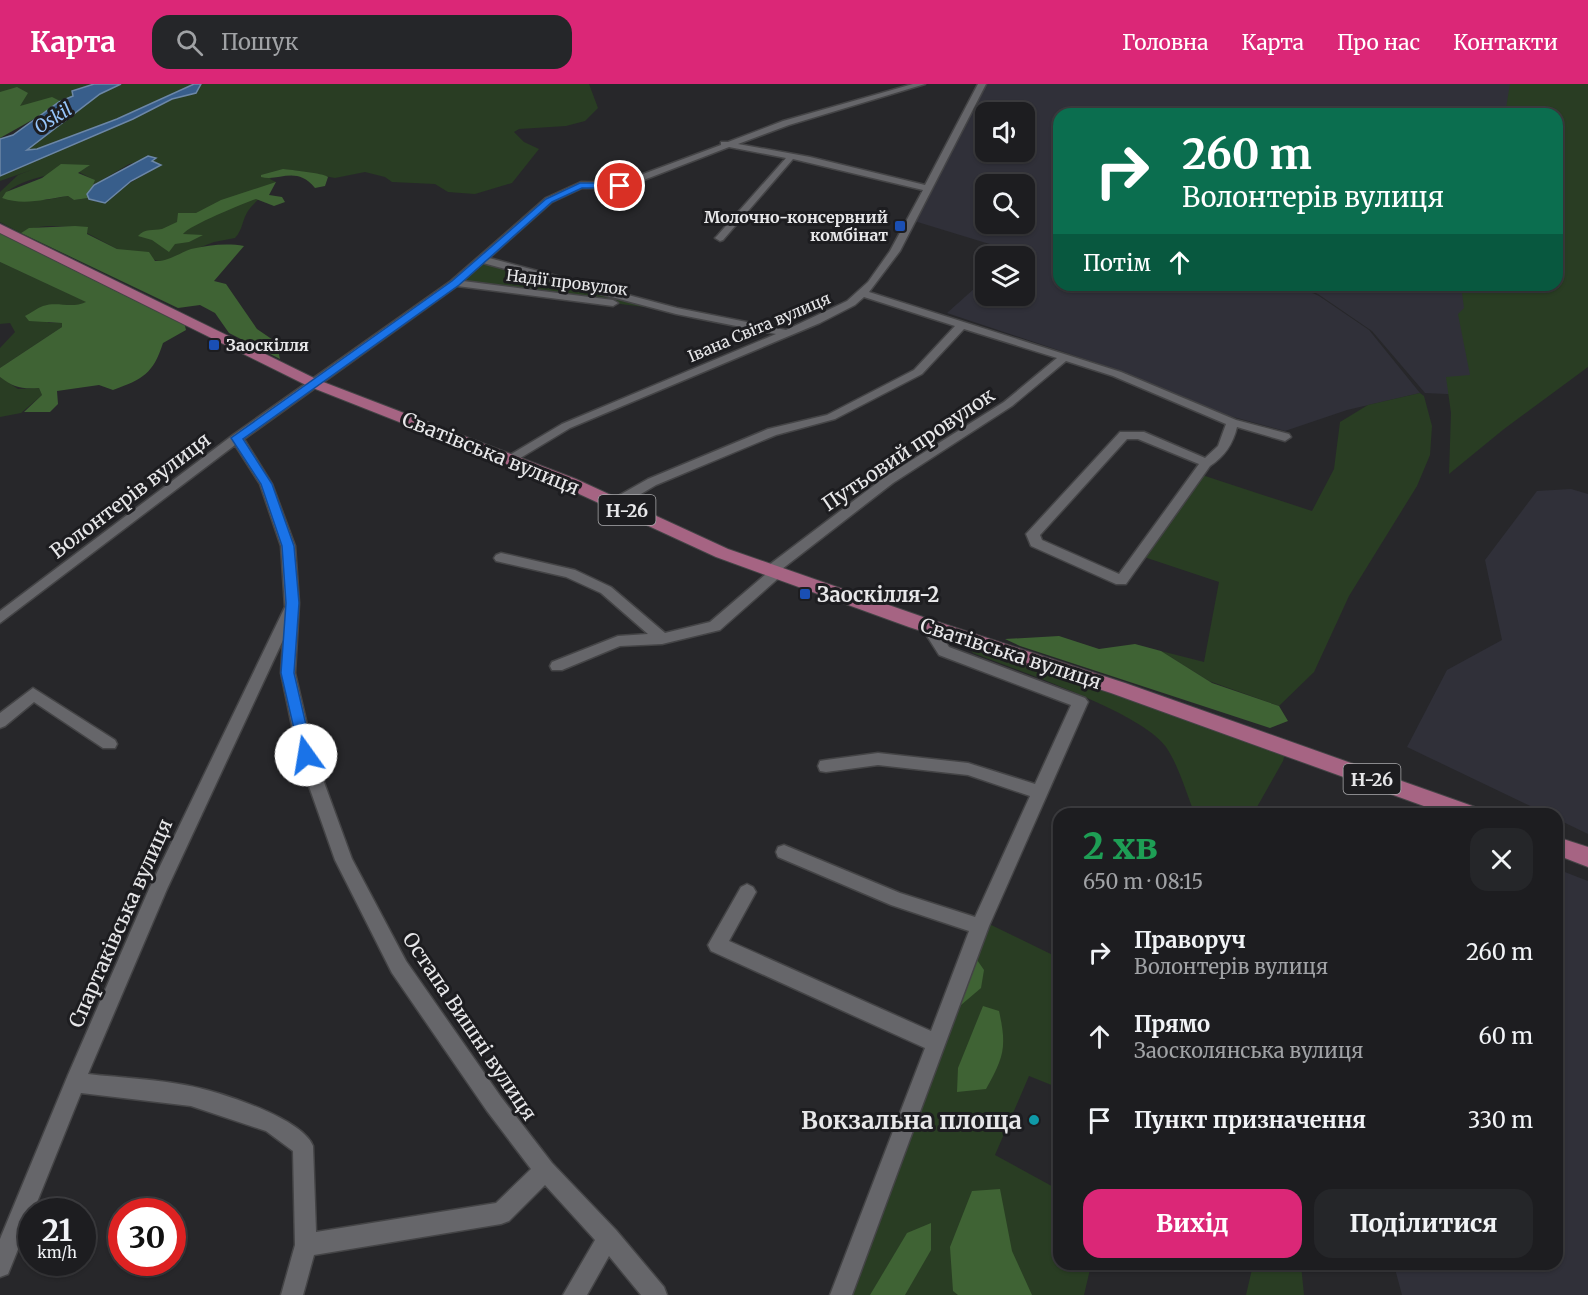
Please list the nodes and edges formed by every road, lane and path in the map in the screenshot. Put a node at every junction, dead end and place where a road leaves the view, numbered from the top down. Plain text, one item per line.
1 (921, 84) edge
2 (982, 84) edge
3 (724, 144) junction
4 (791, 158) junction
5 (927, 188) junction
6 (0, 228) edge
7 (720, 238) dead end
8 (483, 260) junction
9 (455, 283) junction
10 (863, 292) junction
11 (676, 311) junction
12 (962, 325) junction
13 (787, 333) junction
14 (1065, 357) junction
15 (313, 382) junction
16 (1232, 422) junction
17 (1285, 437) dead end
18 (237, 438) junction
19 (512, 459) junction
20 (1206, 463) junction
21 (614, 504) junction
22 (501, 558) dead end
23 (773, 571) junction
24 (292, 603) junction
25 (0, 618) edge
26 (927, 625) junction
27 (662, 639) junction
28 (557, 666) dead end
29 (0, 722) edge
30 (109, 744) dead end
31 (826, 766) dead end
32 (1041, 794) junction
33 (1453, 808) edge
34 (1563, 848) edge
35 (784, 852) dead end
36 (1588, 857) edge
37 (747, 892) dead end
38 (980, 926) junction
39 (936, 1043) junction
40 (75, 1082) junction
41 (545, 1170) junction
42 (608, 1238) junction
43 (306, 1245) junction
44 (0, 1266) edge
45 (292, 1295) edge
46 (574, 1295) edge
47 (656, 1295) edge
48 (841, 1295) edge

1 - 3 street, Волонтерів вулиця
2 - 5 street, Івана Світа вулиця
3 - 4 street
3 - 8 street, Волонтерів вулиця
4 - 5 street
4 - 7 street
5 - 10 street, Івана Світа вулиця
6 - 15 main road, Сватівська вулиця / Н-26
8 - 9 street, Волонтерів вулиця
8 - 11 street, Надії провулок
9 - 11 street, Надії провулок
9 - 15 street, Волонтерів вулиця
10 - 12 street
10 - 13 street, Івана Світа вулиця
11 - 13 street, Надії провулок
12 - 14 street
12 - 21 street
13 - 19 street, Івана Світа вулиця
14 - 16 street
14 - 23 street, Путьовий провулок
15 - 18 street, Волонтерів вулиця
15 - 19 main road, Сватівська вулиця / Н-26
16 - 17 street
16 - 20 street
18 - 24 street, Остапа Вишні вулиця
18 - 25 street, Волонтерів вулиця
19 - 21 main road, Сватівська вулиця / Н-26
20 - 20 street
21 - 23 main road, Сватівська вулиця / Н-26
22 - 27 street
23 - 26 main road, Сватівська вулиця / Н-26
23 - 27 street, Путьовий провулок
24 - 40 street, Спартаківська вулиця
24 - 41 street, Остапа Вишні вулиця
26 - 32 street
26 - 33 main road, Сватівська вулиця / Н-26
27 - 28 street, Путьовий провулок
29 - 30 street
31 - 32 street
32 - 38 street
34 - 36 main road
35 - 38 street
37 - 39 street
38 - 39 street
39 - 48 street
40 - 43 street
40 - 44 street, Спартаківська вулиця
41 - 42 street, Остапа Вишні вулиця
41 - 43 street
42 - 46 street
42 - 47 street, Остапа Вишні вулиця
43 - 45 street

